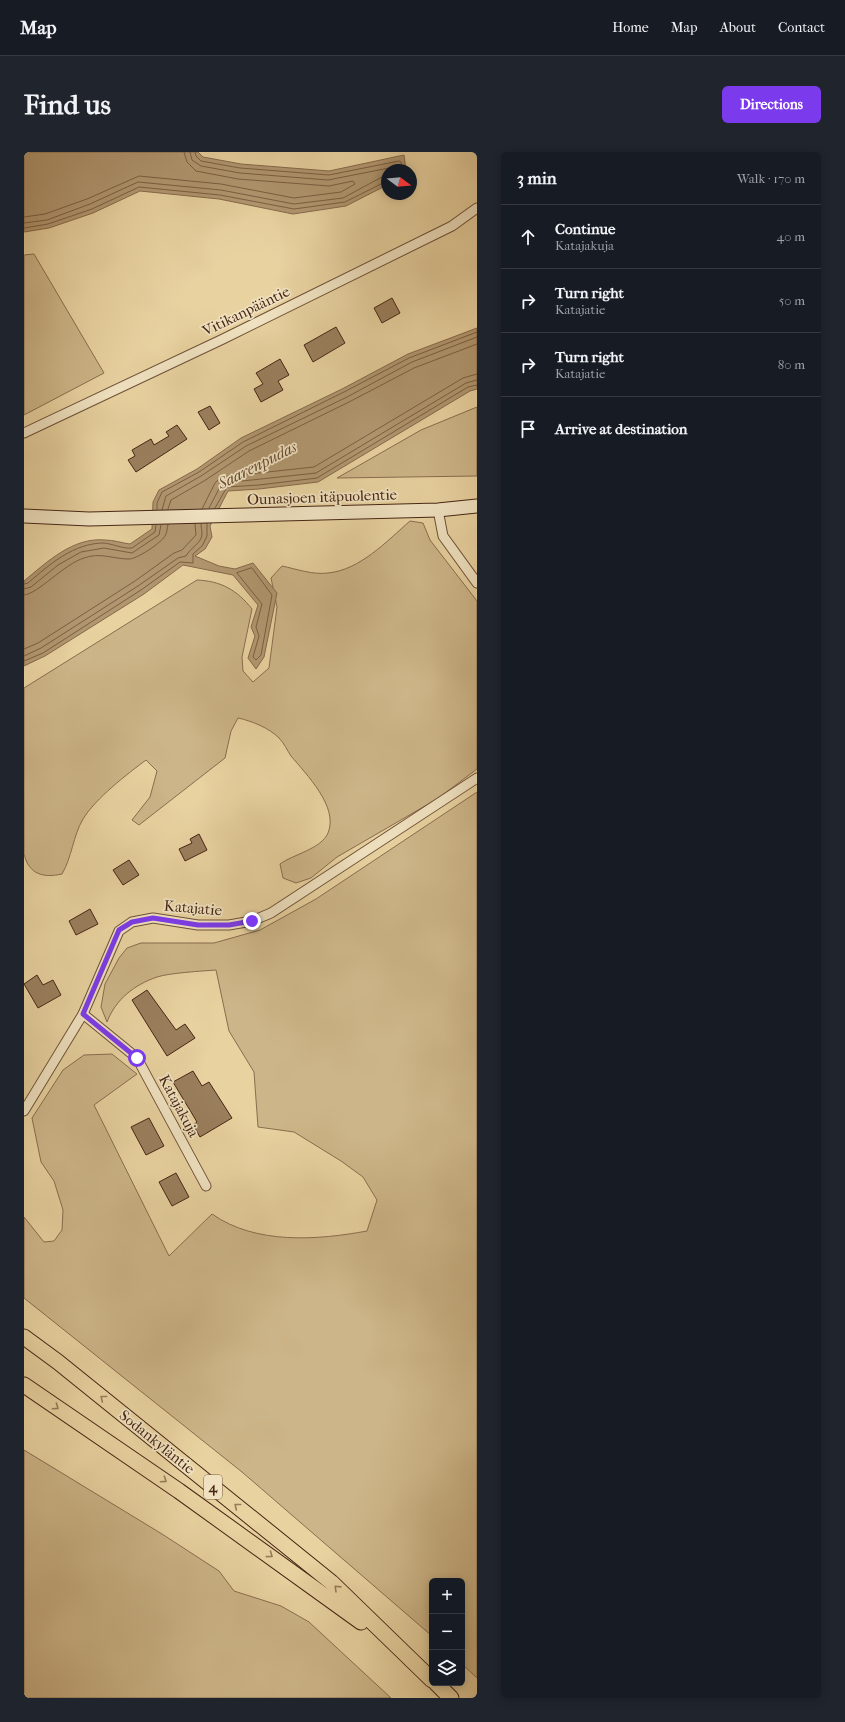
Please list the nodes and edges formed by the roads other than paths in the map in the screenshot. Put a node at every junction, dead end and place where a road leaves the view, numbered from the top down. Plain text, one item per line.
1 (477, 208) edge
2 (24, 433) edge
3 (477, 506) edge
4 (438, 510) junction
5 (24, 516) edge
6 (477, 582) edge
7 (477, 778) edge
8 (83, 1014) junction
9 (24, 1111) edge
10 (206, 1186) dead end
11 (24, 1337) edge
12 (24, 1385) edge
13 (395, 1645) junction
14 (429, 1677) edge
15 (439, 1686) edge
16 (451, 1698) edge

1 - 2 street, Vitikanpääntie
3 - 4 main road, Ounasjoen itäpuolentie
4 - 5 main road, Ounasjoen itäpuolentie
4 - 6 street
7 - 8 street, Katajatie
8 - 9 street, Katajatie
8 - 10 street, Katajakuja
13 -> 11 highway, Sodankyläntie / 4
12 -> 13 highway, Sodankyläntie / 4
13 - 14 highway, Sodankyläntie / 4
15 - 16 highway

